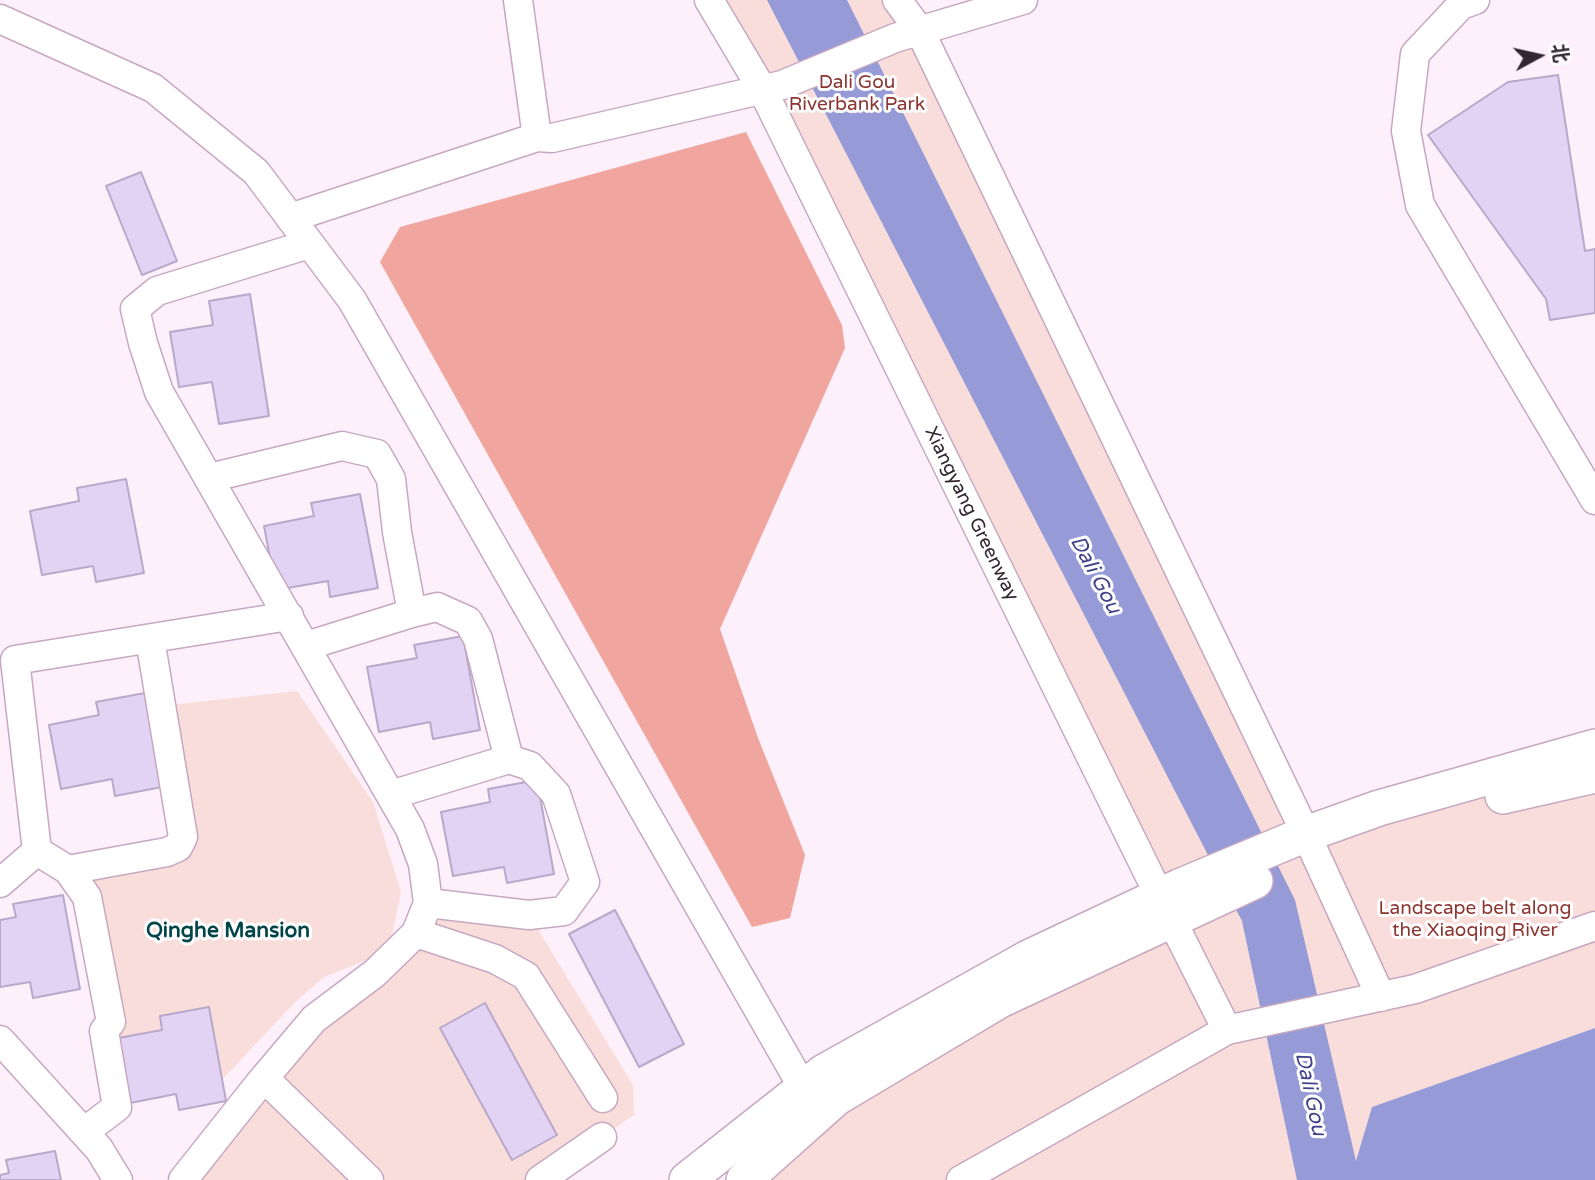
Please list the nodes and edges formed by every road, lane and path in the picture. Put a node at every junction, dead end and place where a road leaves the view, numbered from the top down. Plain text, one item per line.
1 (518, 0) edge
2 (709, 0) edge
3 (897, 0) edge
4 (1023, 0) edge
5 (1475, 0) edge
6 (0, 19) edge
7 (920, 31) junction
8 (772, 87) junction
9 (537, 136) junction
10 (290, 218) junction
11 (309, 244) junction
12 (209, 478) junction
13 (1595, 500) edge
14 (412, 613) junction
15 (289, 616) junction
16 (150, 639) junction
17 (306, 646) junction
18 (1595, 747) edge
19 (509, 759) junction
20 (1595, 775) edge
21 (391, 795) junction
22 (1299, 850) junction
23 (37, 851) junction
24 (68, 870) junction
25 (0, 883) edge
26 (428, 903) junction
27 (1175, 904) junction
28 (1595, 926) edge
29 (416, 933) junction
30 (1374, 998) junction
31 (1238, 1027) junction
32 (0, 1040) edge
33 (264, 1077) junction
34 (603, 1098) dead end
35 (819, 1100) junction
36 (84, 1132) junction
37 (602, 1137) dead end
38 (118, 1180) edge
39 (183, 1180) edge
40 (369, 1180) edge
41 (540, 1180) edge
42 (687, 1180) edge
43 (744, 1180) edge
44 (961, 1180) edge

1 - 9 street
2 - 8 street, Xiangyang Greenway
3 - 7 street
4 - 7 street
5 - 13 street
6 - 10 street
7 - 8 street
7 - 22 street
8 - 9 street
8 - 27 street, Xiangyang Greenway
9 - 10 street
10 - 11 street
11 - 12 street
11 - 35 street
12 - 14 street
12 - 15 street
14 - 17 street
14 - 19 street
15 - 16 street
15 - 17 street
16 - 23 street
16 - 24 street
17 - 21 street
18 - 22 main road
19 - 21 street
19 - 26 street
20 - 22 main road
21 - 26 street
22 - 27 main road
22 - 30 street
23 - 24 street
23 - 25 street
24 - 36 street
26 - 29 street
27 - 31 street, Xiangyang Greenway
27 - 35 main road
28 - 30 street
29 - 33 street
29 - 34 street
30 - 31 street
31 - 44 street
32 - 36 street
33 - 39 street
33 - 40 street
35 - 42 main road
35 - 43 main road
36 - 38 street
37 - 41 street

